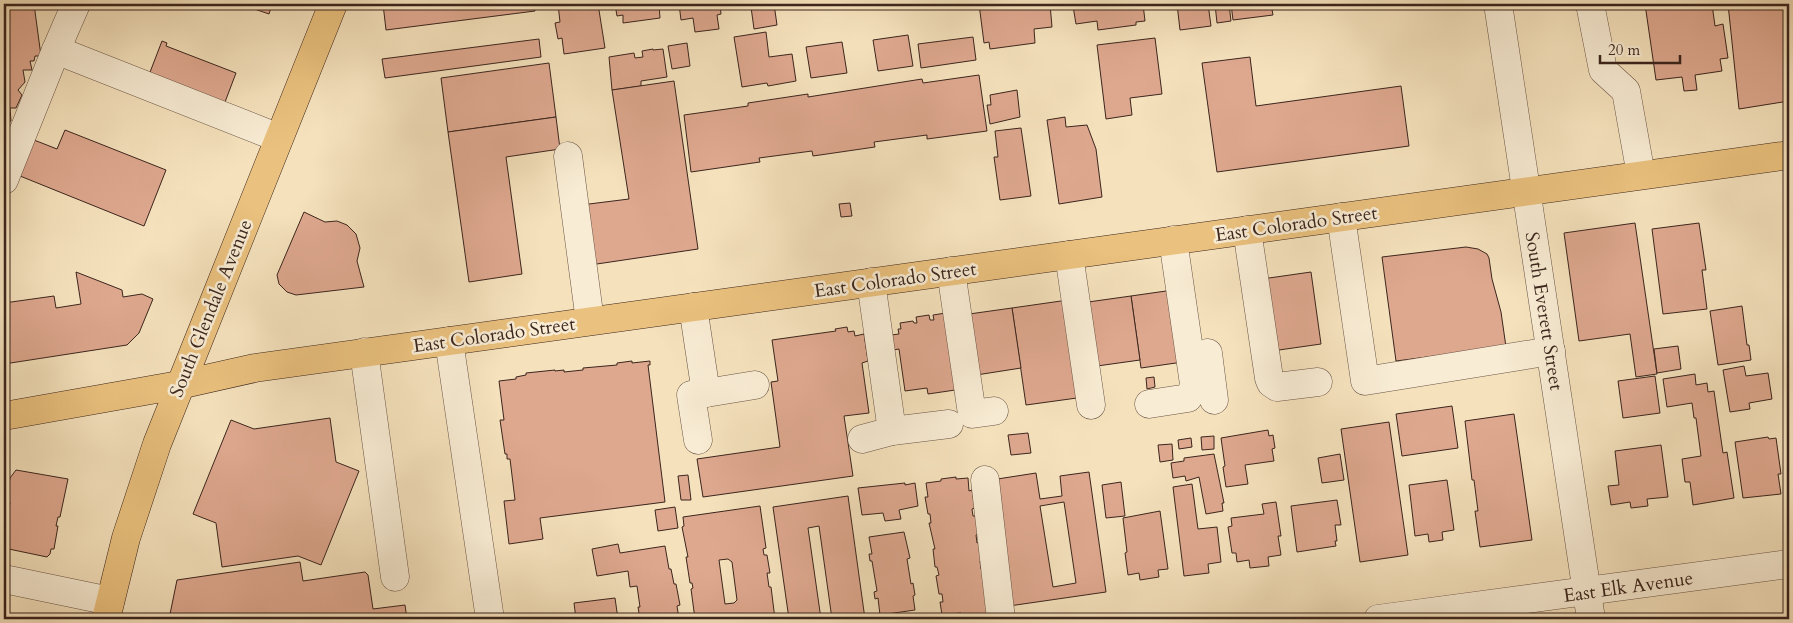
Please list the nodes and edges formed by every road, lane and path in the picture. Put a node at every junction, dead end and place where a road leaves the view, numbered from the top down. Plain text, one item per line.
1 (55, 4) edge
2 (76, 4) edge
3 (333, 4) edge
4 (1498, 4) edge
5 (1590, 4) edge
6 (57, 46) junction
7 (279, 138) junction
8 (1789, 155) edge
9 (568, 156) dead end
10 (1641, 175) junction
11 (4, 180) edge
12 (1527, 190) junction
13 (1341, 217) junction
14 (1247, 230) junction
15 (1182, 239) junction
16 (1069, 255) junction
17 (951, 271) junction
18 (871, 282) junction
19 (693, 307) junction
20 (590, 321) junction
21 (449, 341) junction
22 (1551, 351) junction
23 (364, 352) junction
24 (1318, 382) dead end
25 (755, 385) dead end
26 (179, 386) junction
27 (706, 393) junction
28 (1214, 400) dead end
29 (1149, 404) dead end
30 (1091, 405) dead end
31 (994, 410) dead end
32 (4, 416) edge
33 (948, 424) dead end
34 (892, 431) junction
35 (862, 438) dead end
36 (698, 440) dead end
37 (985, 480) dead end
38 (1789, 564) edge
39 (395, 577) dead end
40 (4, 579) edge
41 (1587, 592) junction
42 (108, 610) edge
43 (1433, 616) edge
44 (490, 619) edge
45 (1001, 619) edge
46 (1378, 619) edge
47 (1591, 619) edge

1 - 6 street
2 - 6 street
3 - 7 main road, South Glendale Avenue
4 - 12 street, South Everett Street
5 - 10 street
6 - 7 street
6 - 11 street
7 - 26 main road, South Glendale Avenue
8 - 10 main road, East Colorado Street
9 - 20 street
10 - 12 main road, East Colorado Street
12 - 13 main road, East Colorado Street
12 - 22 street, South Everett Street
13 - 14 main road, East Colorado Street
13 - 22 street
14 - 15 main road, East Colorado Street
14 - 24 street
15 - 16 main road, East Colorado Street
15 - 28 street
15 - 29 street
16 - 17 main road, East Colorado Street
16 - 30 street
17 - 18 main road, East Colorado Street
17 - 31 street
18 - 19 main road, East Colorado Street
18 - 34 street
19 - 20 main road, East Colorado Street
19 - 27 street
20 - 21 main road, East Colorado Street
21 - 23 main road, East Colorado Street
21 - 44 street
22 - 41 street, South Everett Street
23 - 26 main road, East Colorado Street
23 - 39 street
25 - 27 street
26 - 32 main road, East Colorado Street
26 - 42 main road, South Glendale Avenue
27 - 36 street
33 - 34 street
34 - 35 street
37 - 45 street
38 - 41 street, East Elk Avenue
40 - 42 street
41 - 43 street, East Elk Avenue
41 - 47 street, South Everett Street
43 - 46 street, East Elk Avenue

